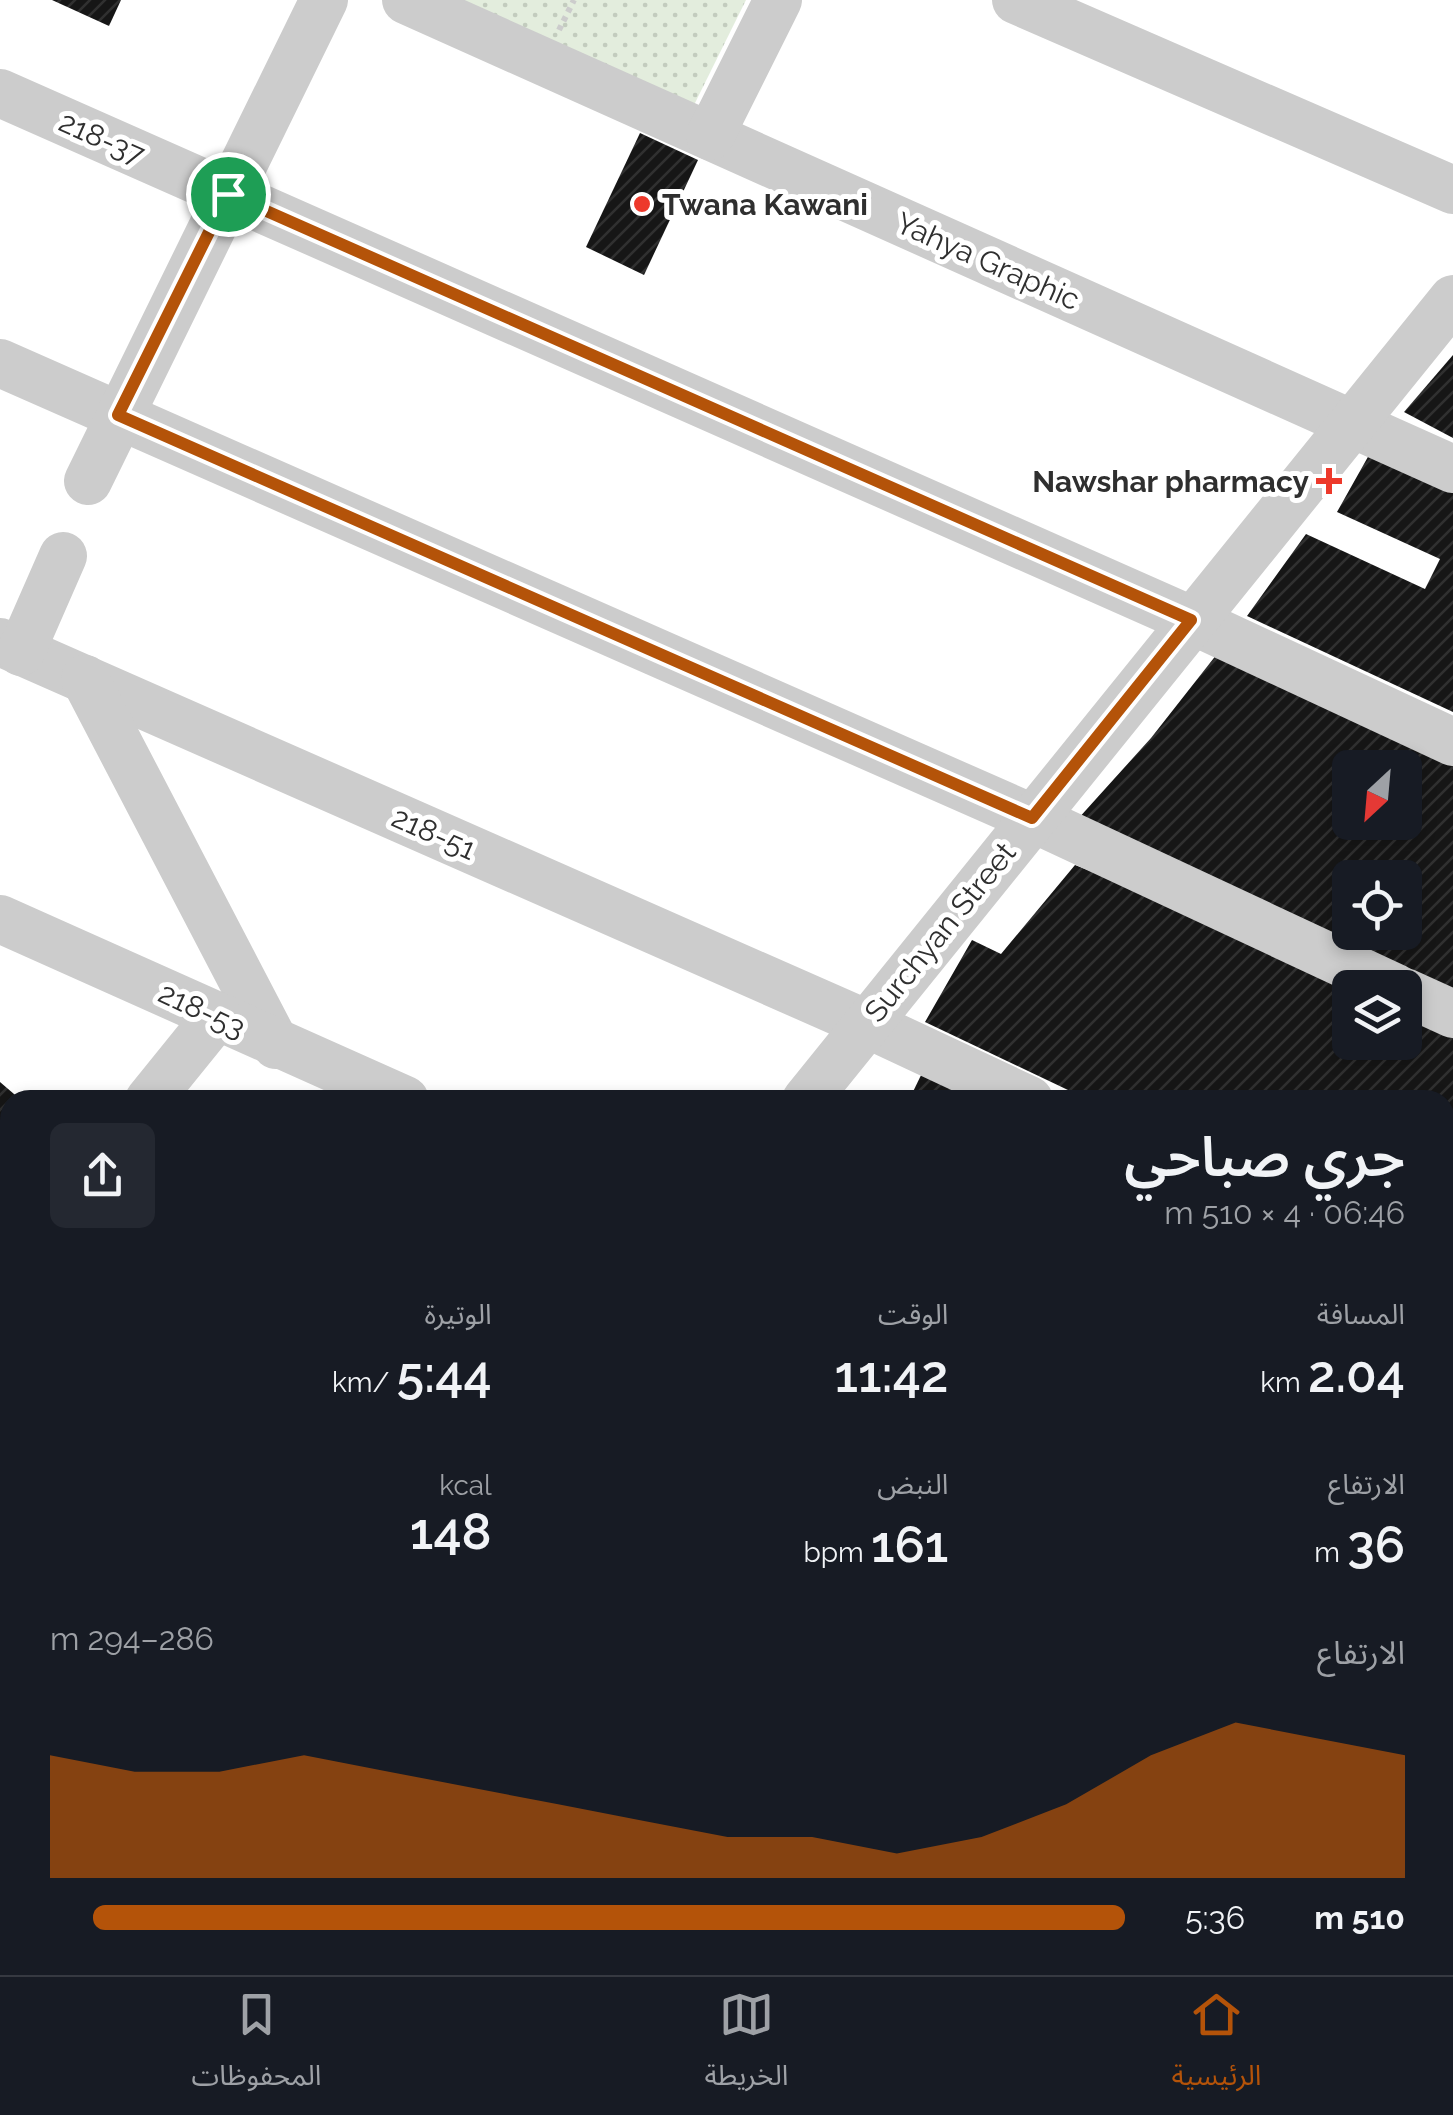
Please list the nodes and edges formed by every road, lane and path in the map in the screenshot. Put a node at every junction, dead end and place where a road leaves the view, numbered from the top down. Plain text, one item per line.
1 (324, 0) edge
2 (406, 0) edge
3 (574, 0) edge
4 (778, 0) edge
5 (1016, 0) edge
6 (554, 42) dead end
7 (0, 93) edge
8 (710, 136) junction
9 (1453, 190) edge
10 (228, 194) junction
11 (1453, 299) edge
12 (0, 363) edge
13 (118, 415) junction
14 (1352, 424) junction
15 (1453, 469) edge
16 (88, 480) dead end
17 (63, 556) dead end
18 (1191, 620) junction
19 (10, 647) edge
20 (85, 679) junction
21 (1453, 742) edge
22 (1032, 818) junction
23 (0, 919) edge
24 (1357, 970) edge
25 (1422, 1000) edge
26 (1453, 1014) edge
27 (218, 1016) junction
28 (867, 1024) junction
29 (276, 1045) junction
30 (157, 1090) edge
31 (382, 1090) edge
32 (814, 1090) edge
33 (1008, 1090) edge

1 - 10 street
2 - 8 street, Yahya Graphic
3 - 6 path
4 - 8 street
5 - 9 street
7 - 10 street, 218-37
8 - 14 street, Yahya Graphic
10 - 13 street
10 - 18 street, 218-37
11 - 14 street, Surchyan Street
12 - 13 street
13 - 16 street
13 - 22 street
14 - 15 street, Yahya Graphic
14 - 18 street, Surchyan Street
17 - 19 street
18 - 21 street, 218-37
18 - 22 street, Surchyan Street
19 - 20 street, 218-51
20 - 28 street, 218-51
20 - 29 street
22 - 24 street
22 - 28 street, Surchyan Street
23 - 27 street, 218-53
25 - 26 street
27 - 29 street, 218-53
27 - 30 street
28 - 32 street, Surchyan Street
28 - 33 street, 218-51
29 - 31 street, 218-53

